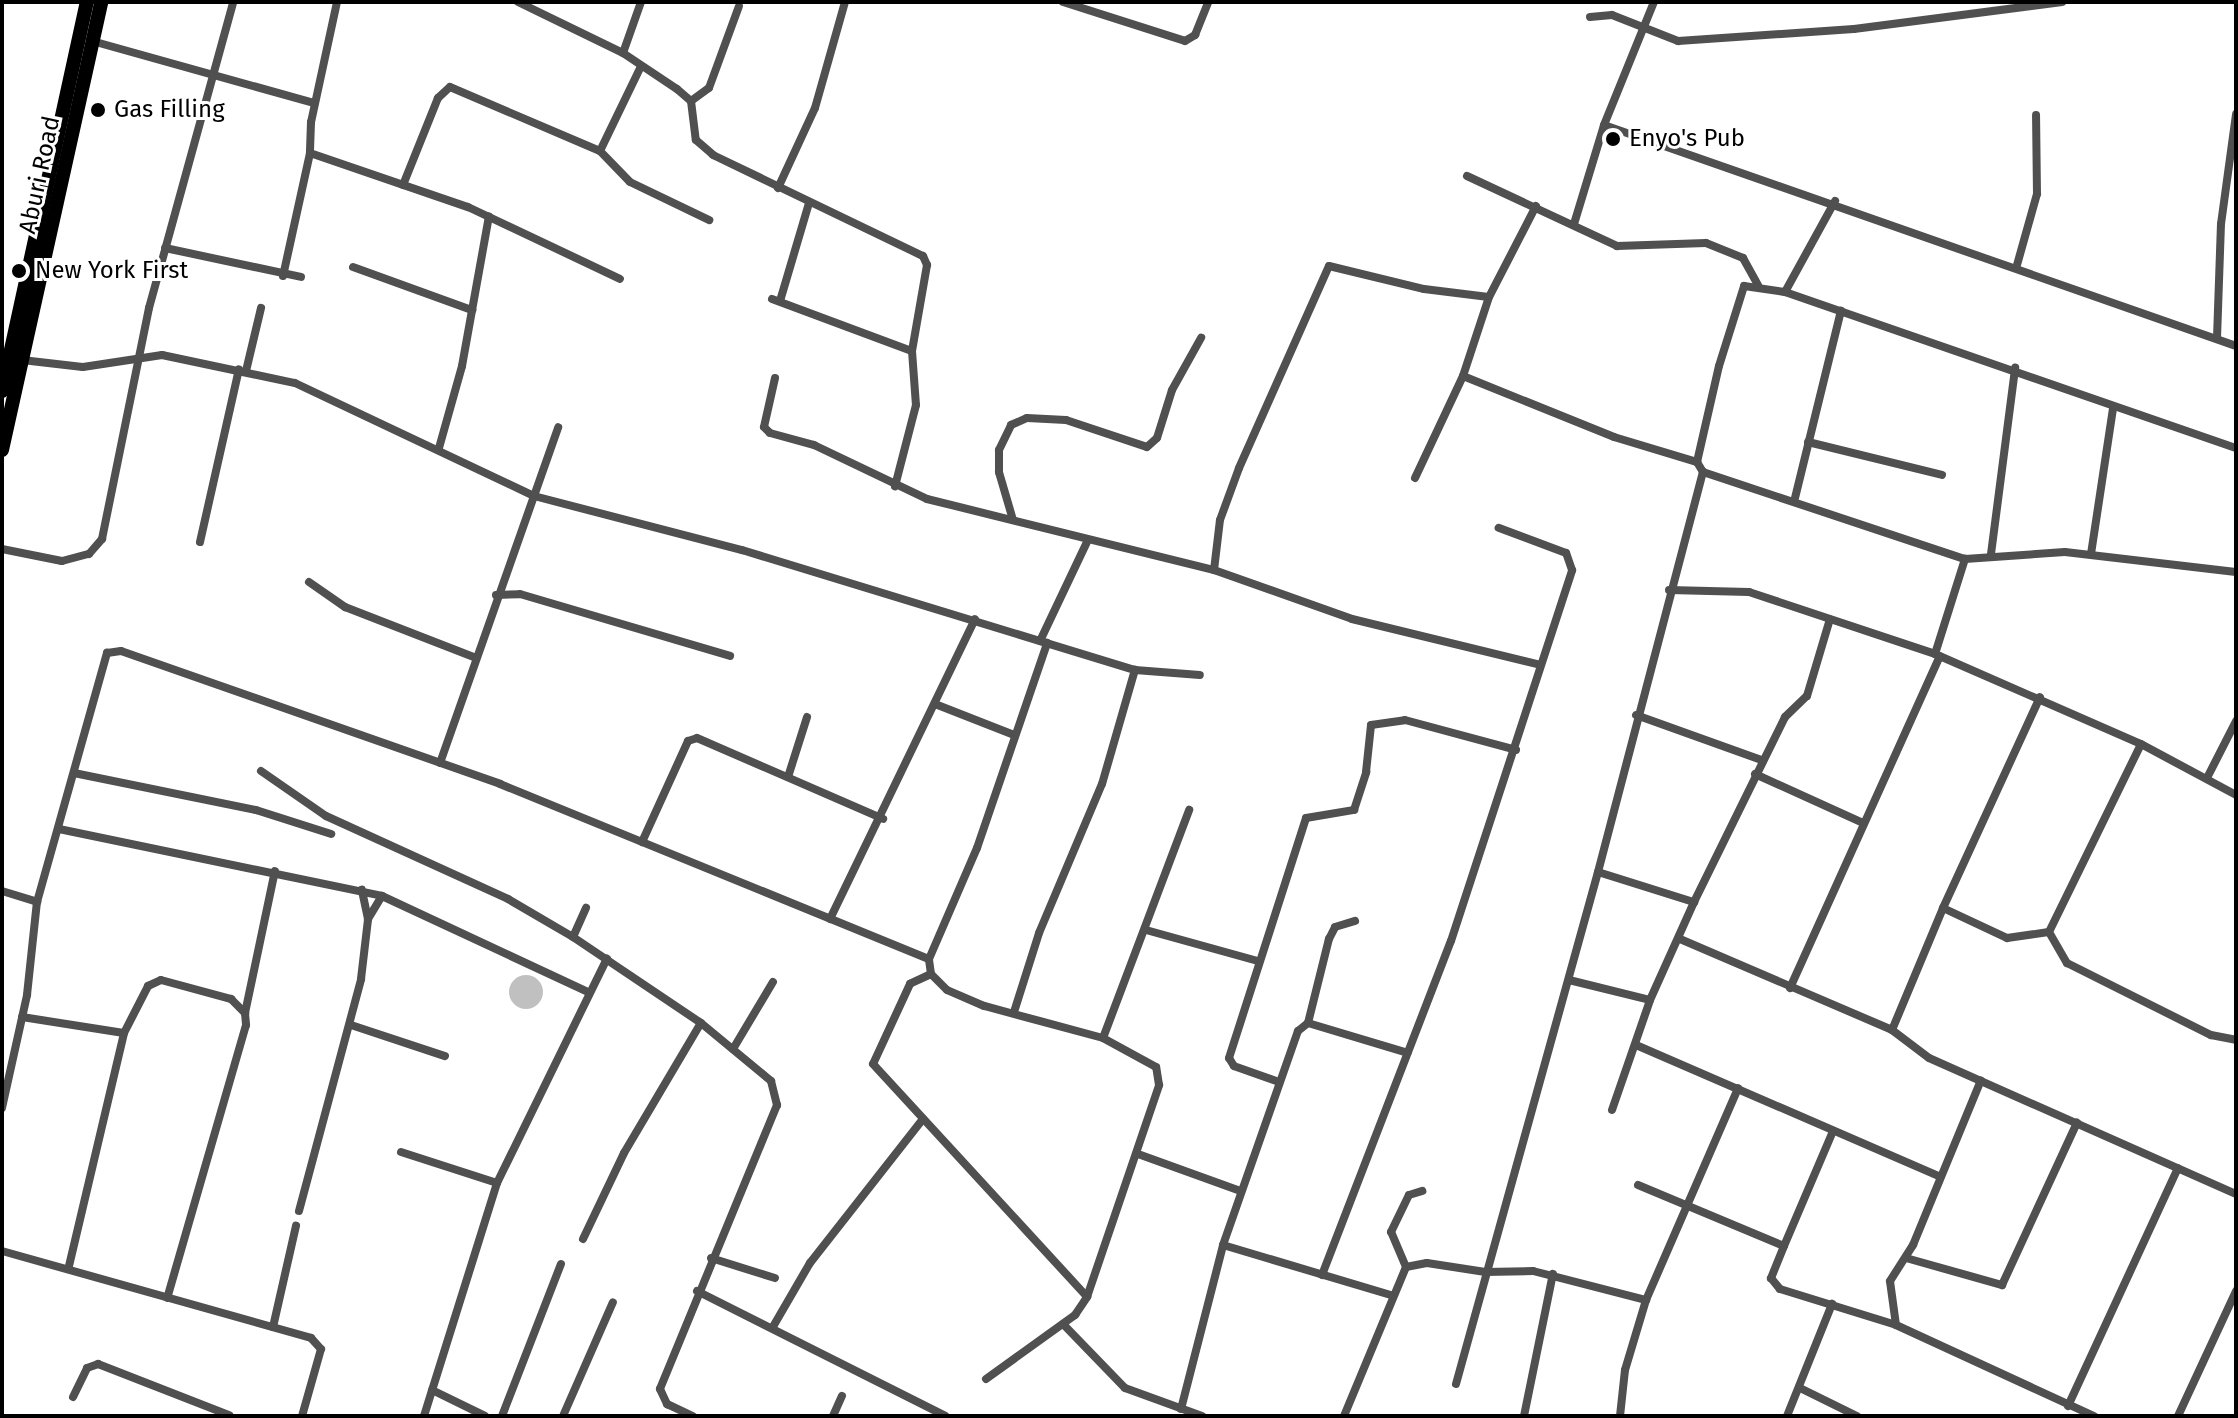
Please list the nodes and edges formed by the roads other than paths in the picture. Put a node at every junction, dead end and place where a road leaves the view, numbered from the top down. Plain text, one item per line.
1 (87, 2) edge
2 (101, 2) edge
3 (233, 2) edge
4 (337, 2) edge
5 (518, 2) edge
6 (641, 2) edge
7 (845, 2) edge
8 (1063, 2) edge
9 (1208, 2) edge
10 (1654, 2) edge
11 (2062, 2) edge
12 (2030, 4) edge
13 (739, 6) dead end
14 (1590, 17) dead end
15 (1641, 30) junction
16 (91, 40) junction
17 (623, 53) junction
18 (641, 66) junction
19 (214, 72) junction
20 (691, 101) junction
21 (314, 103) junction
22 (2236, 114) edge
23 (2036, 115) dead end
24 (1604, 125) junction
25 (600, 151) junction
26 (310, 153) junction
27 (1467, 176) dead end
28 (403, 185) junction
29 (778, 188) junction
30 (1835, 201) junction
31 (809, 203) junction
32 (1536, 206) junction
33 (489, 216) junction
34 (709, 220) dead end
35 (1574, 224) junction
36 (165, 248) junction
37 (2017, 265) junction
38 (353, 267) dead end
39 (283, 276) junction
40 (301, 277) dead end
41 (620, 279) dead end
42 (1758, 285) junction
43 (1785, 292) junction
44 (1489, 297) junction
45 (261, 308) dead end
46 (472, 310) junction
47 (1841, 311) junction
48 (1201, 338) dead end
49 (2217, 338) junction
50 (7, 340) edge
51 (2236, 346) edge
52 (912, 351) junction
53 (142, 359) junction
54 (22, 360) junction
55 (2015, 368) junction
56 (242, 370) junction
57 (1463, 376) junction
58 (775, 378) dead end
59 (2, 391) edge
60 (2113, 408) junction
61 (558, 427) dead end
62 (1808, 442) junction
63 (439, 448) junction
64 (2236, 448) edge
65 (2, 450) edge
66 (1697, 462) junction
67 (1703, 472) junction
68 (1942, 475) dead end
69 (1415, 478) dead end
70 (895, 486) junction
71 (534, 496) junction
72 (1795, 498) junction
73 (1013, 520) junction
74 (1499, 528) dead end
75 (1088, 540) junction
76 (200, 542) dead end
77 (2, 549) edge
78 (1991, 554) junction
79 (2091, 554) junction
80 (1965, 559) junction
81 (1214, 570) junction
82 (2236, 572) edge
83 (309, 582) dead end
84 (1669, 590) junction
85 (496, 595) junction
86 (975, 619) junction
87 (1830, 619) junction
88 (1043, 642) junction
89 (1938, 655) junction
90 (730, 656) dead end
91 (474, 657) junction
92 (1540, 665) junction
93 (1135, 670) junction
94 (1200, 675) dead end
95 (2040, 697) junction
96 (935, 704) junction
97 (1636, 715) junction
98 (807, 717) dead end
99 (2236, 721) edge
100 (1014, 735) junction
101 (2141, 744) junction
102 (1516, 750) junction
103 (1762, 760) junction
104 (440, 763) junction
105 (261, 771) dead end
106 (74, 773) junction
107 (1755, 774) junction
108 (788, 777) junction
109 (2207, 778) junction
110 (2236, 795) edge
111 (1189, 810) dead end
112 (883, 819) junction
113 (1863, 823) junction
114 (59, 829) junction
115 (331, 834) dead end
116 (642, 842) junction
117 (275, 871) junction
118 (1598, 872) junction
119 (362, 890) junction
120 (2, 891) edge
121 (382, 896) junction
122 (37, 902) junction
123 (1694, 902) junction
124 (586, 908) dead end
125 (1943, 908) junction
126 (368, 919) junction
127 (830, 919) junction
128 (1355, 921) dead end
129 (1146, 930) junction
130 (2049, 932) junction
131 (573, 937) junction
132 (1680, 939) junction
133 (607, 958) junction
134 (929, 959) junction
135 (1258, 961) junction
136 (931, 974) junction
137 (1569, 980) junction
138 (773, 982) dead end
139 (1790, 988) junction
140 (588, 992) junction
141 (1650, 1000) junction
142 (1014, 1012) junction
143 (245, 1013) junction
144 (22, 1017) junction
145 (701, 1023) junction
146 (1308, 1023) junction
147 (351, 1025) junction
148 (1892, 1030) junction
149 (124, 1033) junction
150 (1103, 1038) junction
151 (2236, 1040) edge
152 (1636, 1045) junction
153 (733, 1049) junction
154 (1408, 1053) junction
155 (445, 1056) dead end
156 (1981, 1080) junction
157 (1279, 1082) junction
158 (1738, 1088) junction
159 (2, 1108) edge
160 (1612, 1110) dead end
161 (923, 1119) junction
162 (2077, 1123) junction
163 (1833, 1131) junction
164 (401, 1152) dead end
165 (1138, 1154) junction
166 (2178, 1168) junction
167 (1939, 1176) junction
168 (497, 1183) junction
169 (1638, 1185) dead end
170 (1240, 1191) junction
171 (1422, 1191) dead end
172 (2236, 1194) edge
173 (1691, 1204) junction
174 (299, 1211) dead end
175 (296, 1226) dead end
176 (583, 1239) dead end
177 (1223, 1245) junction
178 (1784, 1246) junction
179 (2, 1251) edge
180 (711, 1258) junction
181 (1906, 1258) junction
182 (561, 1264) dead end
183 (69, 1266) junction
184 (1406, 1267) junction
185 (1485, 1272) junction
186 (1553, 1274) junction
187 (1322, 1275) junction
188 (775, 1278) dead end
189 (697, 1291) junction
190 (2236, 1291) edge
191 (1391, 1295) junction
192 (1087, 1297) junction
193 (167, 1298) junction
194 (1646, 1300) junction
195 (613, 1302) dead end
196 (1832, 1304) junction
197 (1063, 1324) junction
198 (774, 1325) junction
199 (1896, 1325) junction
200 (273, 1327) junction
201 (986, 1379) dead end
202 (1456, 1384) dead end
203 (1800, 1388) junction
204 (432, 1390) junction
205 (842, 1396) dead end
206 (73, 1397) dead end
207 (197, 1404) junction
208 (2068, 1406) junction
209 (1181, 1409) junction
210 (229, 1415) edge
211 (192, 1416) edge
212 (302, 1416) edge
213 (424, 1416) edge
214 (485, 1416) edge
215 (502, 1416) edge
216 (563, 1416) edge
217 (693, 1416) edge
218 (833, 1416) edge
219 (945, 1416) edge
220 (1202, 1416) edge
221 (1344, 1416) edge
222 (1524, 1416) edge
223 (1620, 1416) edge
224 (1787, 1416) edge
225 (1857, 1416) edge
226 (2094, 1416) edge
227 (2178, 1416) edge

1 - 50 highway, Aburi Road
2 - 16 highway, Aburi Road
3 - 19 street
4 - 21 street
5 - 17 street
6 - 17 street
7 - 29 street
8 - 9 street
10 - 15 street
11 - 12 street
12 - 15 street
13 - 20 street
14 - 15 street
15 - 24 street
16 - 19 street
16 - 54 highway, Aburi Road
17 - 18 street
18 - 20 street
18 - 25 street
19 - 21 street
19 - 36 street
20 - 29 street
21 - 26 street
22 - 49 street
23 - 37 street
24 - 30 street
24 - 35 street
25 - 28 street
25 - 34 street
26 - 28 street
26 - 39 street
27 - 32 street
28 - 33 street
29 - 31 street
30 - 37 street
30 - 43 street
31 - 52 street
31 - 52 street
32 - 35 street
32 - 44 street
33 - 41 street
33 - 46 street
35 - 42 street
36 - 39 street
36 - 53 street
37 - 49 street
38 - 46 street
39 - 40 street
42 - 43 street
42 - 66 street
43 - 47 street
44 - 57 street
44 - 81 street
45 - 56 street
46 - 63 street
47 - 55 street
47 - 62 street
48 - 73 street
49 - 51 street
50 - 59 highway, Aburi Road
52 - 70 street
53 - 54 street
53 - 56 street
53 - 77 street
54 - 65 highway, Aburi Road
55 - 60 street
55 - 78 street
56 - 63 street
56 - 76 street
57 - 66 street
57 - 69 street
58 - 70 street
60 - 64 street
60 - 79 street
61 - 71 street
62 - 68 street
62 - 72 street
63 - 71 street
66 - 67 street
67 - 72 street
67 - 84 street
70 - 73 street
71 - 85 street
71 - 86 street
72 - 80 street
73 - 75 street
74 - 92 street
75 - 81 street
75 - 88 street
78 - 79 street
78 - 80 street
79 - 82 street
80 - 89 street
81 - 92 street
83 - 91 street
84 - 87 street
84 - 97 street
85 - 90 street
85 - 91 street
86 - 88 street
86 - 96 street
87 - 89 street
87 - 103 street
88 - 93 street
88 - 100 street
89 - 95 street
89 - 113 street
91 - 104 street
92 - 102 street
93 - 94 street
93 - 142 street
95 - 101 street
95 - 125 street
96 - 100 street
96 - 112 street
97 - 103 street
97 - 118 street
98 - 108 street
99 - 109 street
100 - 134 street
101 - 109 street
101 - 130 street
102 - 135 street
102 - 154 street
103 - 107 street
104 - 106 street
104 - 116 street
105 - 131 street
106 - 114 street
106 - 115 street
107 - 113 street
107 - 123 street
108 - 112 street
108 - 116 street
109 - 110 street
111 - 129 street
112 - 127 street
113 - 139 street
114 - 117 street
114 - 122 street
116 - 127 street
117 - 119 street
117 - 143 street
118 - 123 street
118 - 137 street
119 - 121 street
119 - 126 street
120 - 122 street
121 - 126 street
121 - 140 street
122 - 144 street
123 - 132 street
124 - 131 street
125 - 130 street
125 - 148 street
126 - 147 street
127 - 134 street
128 - 146 street
129 - 135 street
129 - 150 street
130 - 151 street
131 - 133 street
132 - 139 street
132 - 141 street
133 - 140 street
133 - 145 street
134 - 136 street
135 - 157 street
136 - 142 street
136 - 161 street
137 - 141 street
137 - 185 street
138 - 153 street
139 - 148 street
140 - 168 street
141 - 152 street
142 - 150 street
143 - 149 street
143 - 193 street
144 - 149 street
144 - 159 street
145 - 153 street
145 - 176 street
146 - 154 street
146 - 157 street
147 - 155 street
147 - 174 street
148 - 156 street
149 - 183 street
150 - 165 street
152 - 158 street
152 - 160 street
153 - 180 street
154 - 187 street
156 - 162 street
156 - 167 street
157 - 170 street
158 - 163 street
158 - 173 street
161 - 192 street
161 - 198 street
162 - 166 street
162 - 181 street
163 - 167 street
163 - 178 street
164 - 168 street
165 - 170 street
165 - 192 street
166 - 172 street
166 - 208 street
167 - 181 street
168 - 204 street
169 - 173 street
170 - 177 street
171 - 184 street
173 - 178 street
173 - 194 street
175 - 200 street
177 - 187 street
177 - 209 street
178 - 196 street
179 - 183 street
180 - 188 street
180 - 189 street
181 - 199 street
182 - 215 street
183 - 193 street
184 - 185 street
184 - 191 street
185 - 186 street
185 - 202 street
186 - 194 street
186 - 222 street
187 - 191 street
189 - 198 street
189 - 217 street
190 - 227 street
191 - 221 street
192 - 197 street
193 - 200 street
194 - 223 street
195 - 216 street
196 - 199 street
196 - 203 street
197 - 201 street
197 - 209 street
198 - 219 street
199 - 208 street
200 - 212 street
203 - 224 street
203 - 225 street
204 - 213 street
204 - 214 street
205 - 218 street
206 - 207 street
207 - 210 street
207 - 211 street
208 - 226 street
209 - 220 street

